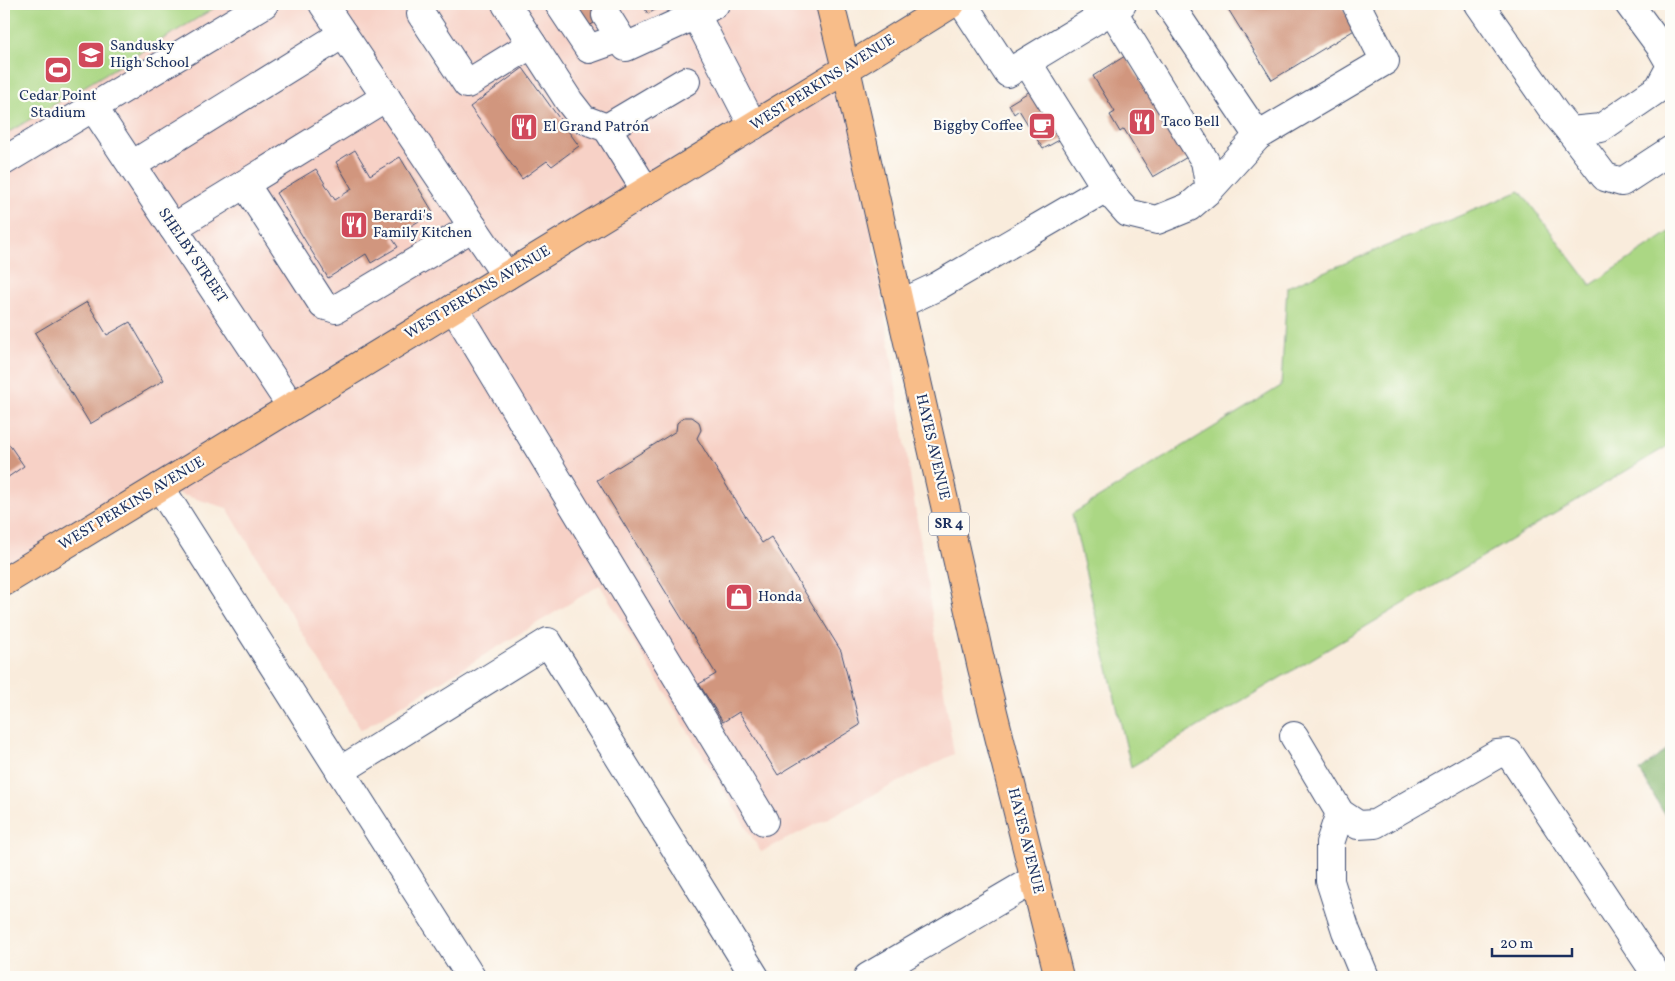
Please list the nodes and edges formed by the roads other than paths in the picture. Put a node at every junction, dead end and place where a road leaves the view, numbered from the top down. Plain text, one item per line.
1 (264, 4) edge
2 (323, 4) edge
3 (506, 4) edge
4 (559, 4) edge
5 (830, 4) edge
6 (951, 4) edge
7 (963, 4) edge
8 (1169, 4) edge
9 (1356, 4) edge
10 (1479, 4) edge
11 (1629, 4) edge
12 (1117, 7) edge
13 (705, 9) edge
14 (421, 14) dead end
15 (606, 15) dead end
16 (343, 34) junction
17 (620, 38) junction
18 (532, 44) junction
19 (1027, 62) junction
20 (1671, 66) edge
21 (846, 69) junction
22 (686, 81) dead end
23 (386, 97) junction
24 (93, 107) junction
25 (753, 126) junction
26 (607, 128) junction
27 (1570, 131) junction
28 (1258, 136) junction
29 (1671, 150) edge
30 (4, 161) edge
31 (132, 166) junction
32 (245, 184) junction
33 (1106, 188) junction
34 (1210, 189) junction
35 (646, 191) junction
36 (473, 227) junction
37 (174, 228) junction
38 (506, 276) junction
39 (900, 304) junction
40 (454, 308) junction
41 (291, 406) junction
42 (160, 488) junction
43 (4, 582) edge
44 (1294, 736) dead end
45 (340, 771) junction
46 (1340, 813) junction
47 (764, 822) dead end
48 (1035, 879) junction
49 (471, 977) edge
50 (755, 977) edge
51 (868, 977) edge
52 (1059, 977) edge
53 (1365, 977) edge
54 (1658, 977) edge

1 - 24 street
2 - 16 street
3 - 18 street
4 - 17 street
5 - 21 main road, HAYES AVENUE / SR 4
6 - 21 main road, WEST PERKINS AVENUE
7 - 19 street
8 - 28 street
9 - 28 street
10 - 27 street
11 - 20 street
12 - 19 street
12 - 34 street
13 - 17 street
13 - 25 street
14 - 18 street
15 - 17 street
16 - 23 street
16 - 31 street
18 - 26 street
19 - 33 street
20 - 27 street
21 - 25 main road, WEST PERKINS AVENUE
21 - 39 main road, HAYES AVENUE / SR 4
22 - 26 street
23 - 32 street
23 - 36 street
24 - 30 street
24 - 31 street, SHELBY STREET
25 - 35 main road, WEST PERKINS AVENUE
26 - 35 street
27 - 29 street
28 - 34 street
31 - 37 street, SHELBY STREET
32 - 36 street
32 - 37 street
33 - 34 street
33 - 39 street
35 - 38 main road, WEST PERKINS AVENUE
36 - 38 street
37 - 41 street, SHELBY STREET
38 - 40 main road, WEST PERKINS AVENUE
39 - 48 main road, HAYES AVENUE / SR 4
40 - 41 main road, WEST PERKINS AVENUE
40 - 47 street
41 - 42 main road, WEST PERKINS AVENUE
42 - 43 main road, WEST PERKINS AVENUE
42 - 45 street
44 - 46 street
45 - 49 street
45 - 50 street
46 - 53 street
46 - 54 street
48 - 51 street
48 - 52 main road, HAYES AVENUE / SR 4

